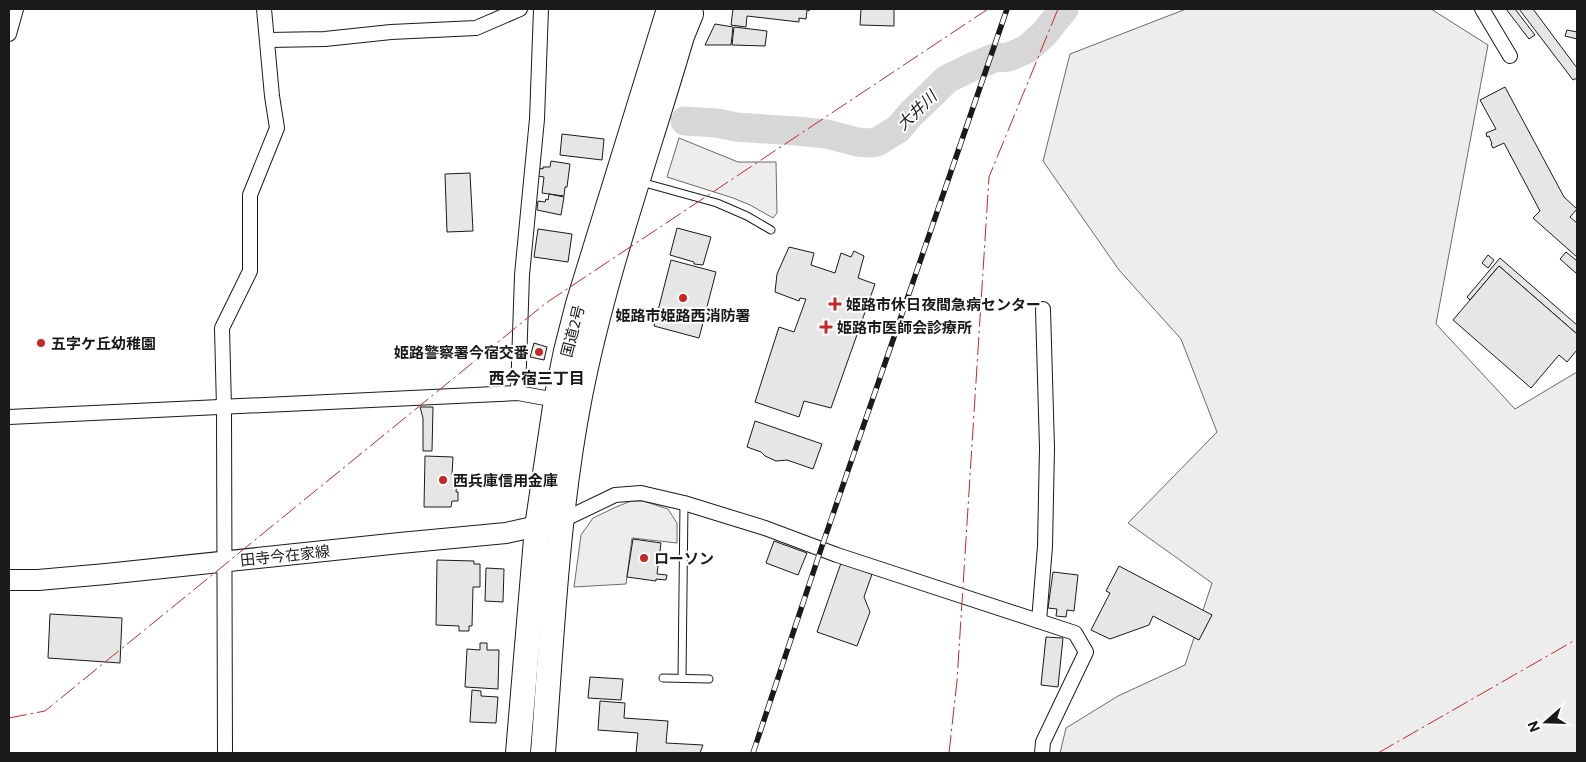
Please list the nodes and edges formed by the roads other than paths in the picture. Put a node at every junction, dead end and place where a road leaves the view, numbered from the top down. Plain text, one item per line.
1 (16, 9) edge
2 (264, 9) edge
3 (520, 9) edge
4 (542, 9) edge
5 (1482, 9) edge
6 (680, 11) edge
7 (9, 34) edge
8 (268, 40) junction
9 (1510, 56) dead end
10 (638, 181) junction
11 (771, 230) dead end
12 (1043, 309) dead end
13 (518, 393) junction
14 (556, 400) junction
15 (224, 408) junction
16 (9, 418) edge
17 (684, 504) junction
18 (561, 521) junction
19 (537, 527) junction
20 (224, 561) junction
21 (9, 580) edge
22 (1039, 621) junction
23 (663, 678) dead end
24 (682, 678) junction
25 (709, 679) dead end
26 (225, 753) edge
27 (518, 753) edge
28 (542, 753) edge
29 (1042, 753) edge

1 - 7 street
2 - 8 street
3 - 8 street
4 - 13 street
5 - 9 street
6 - 10 highway, 国道2号
6 - 14 highway, 国道2号
8 - 15 street
10 - 11 lane
10 - 18 highway, 国道2号
12 - 22 street
13 - 14 street
13 - 15 street
14 - 19 highway, 国道2号
15 - 16 street
15 - 20 street
17 - 18 street
17 - 22 street
17 - 24 lane
18 - 19 main road, 田寺今在家線
18 - 28 highway, 国道2号
19 - 20 main road, 田寺今在家線
19 - 27 highway, 国道2号
20 - 21 main road, 田寺今在家線
20 - 26 street
22 - 29 street
23 - 24 lane
24 - 25 lane

